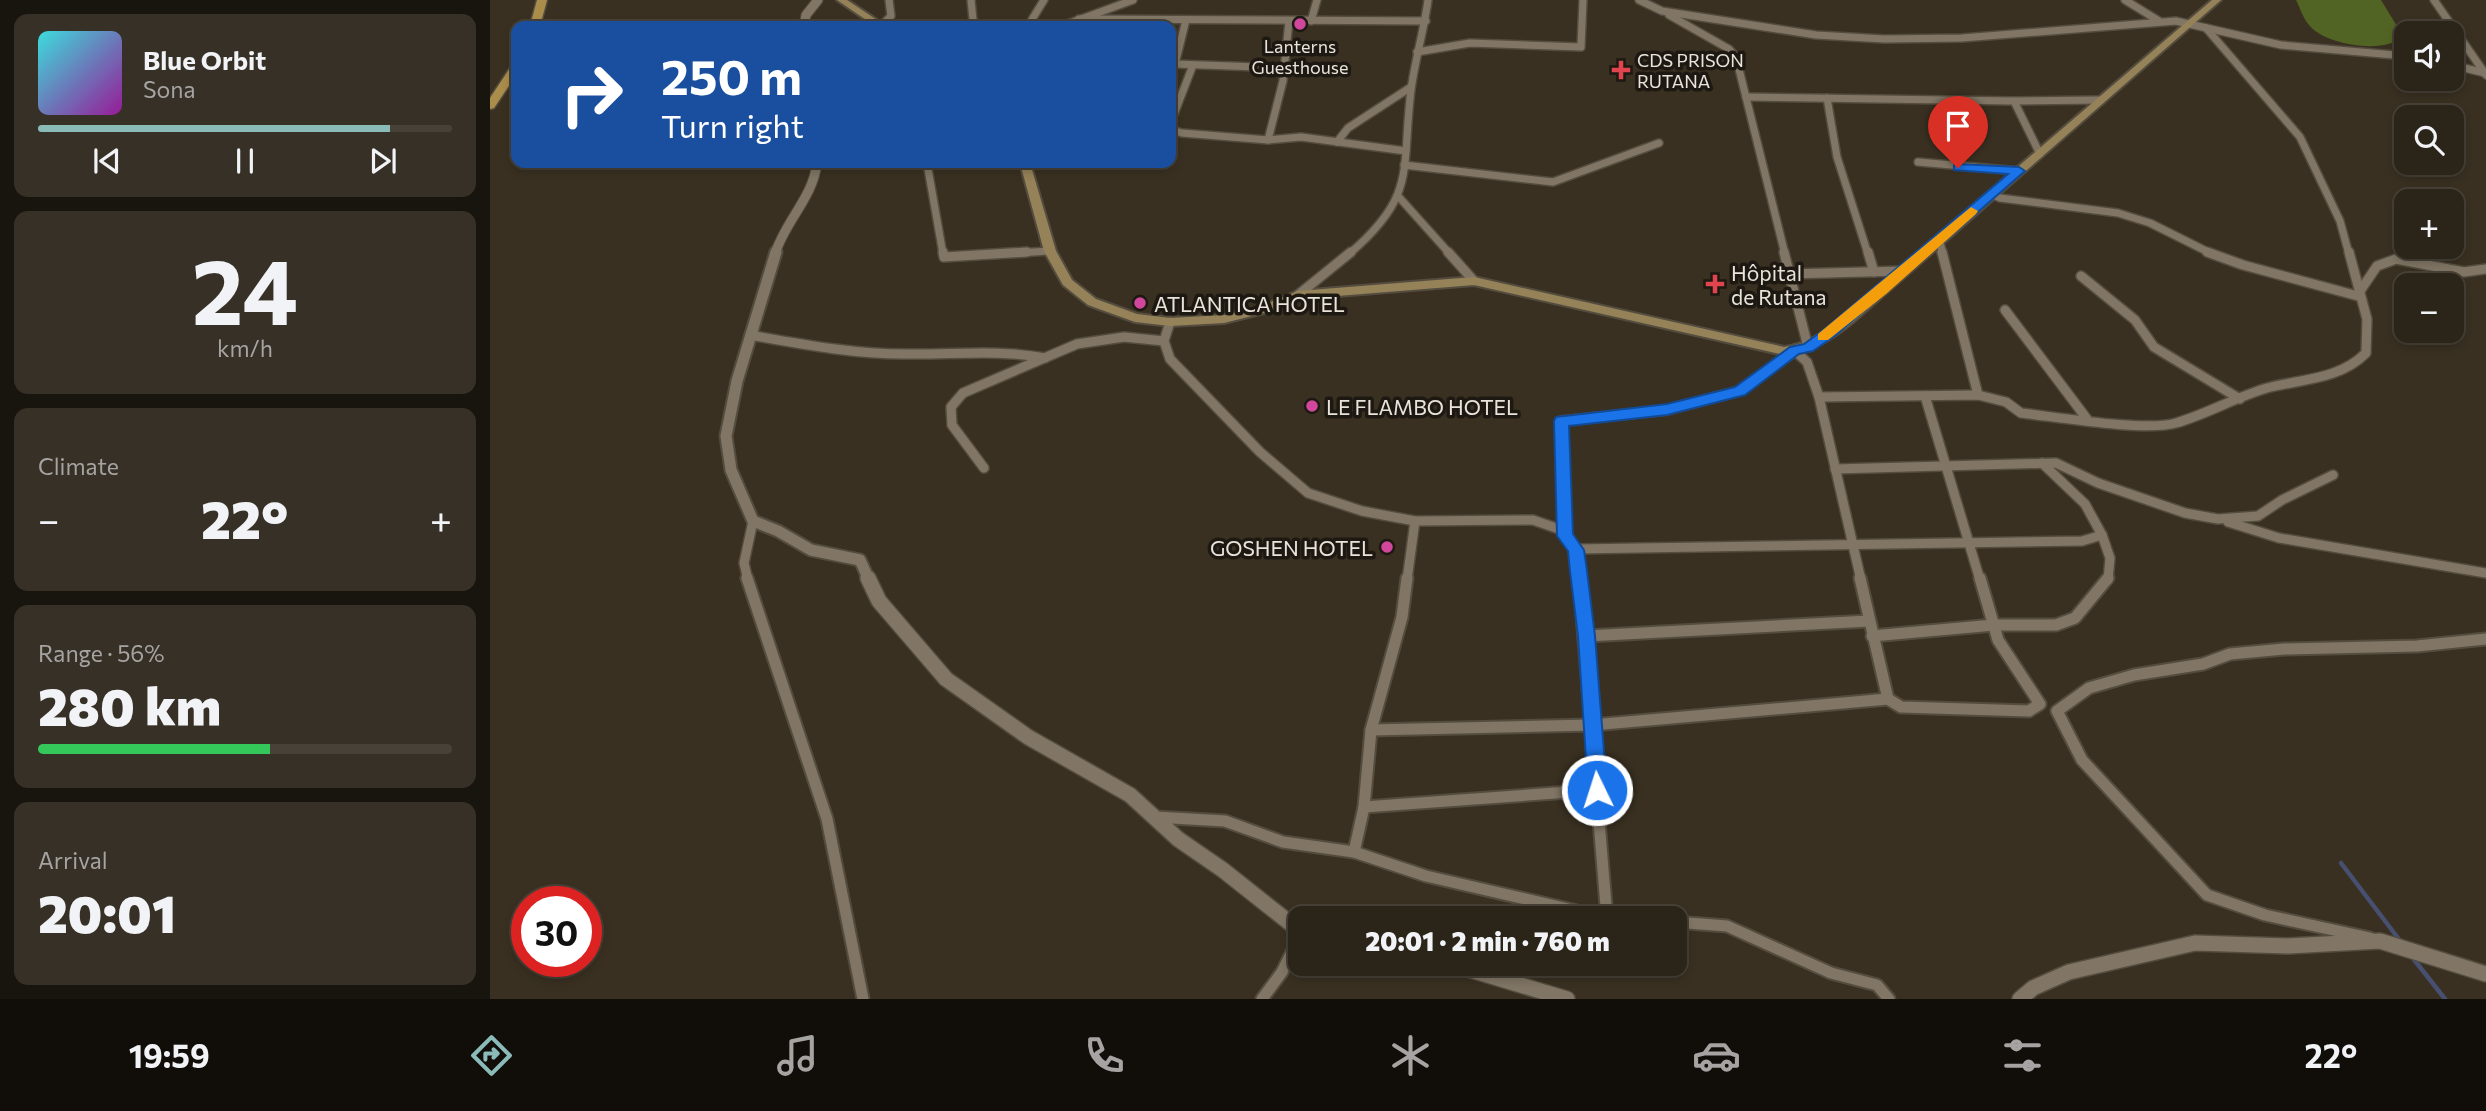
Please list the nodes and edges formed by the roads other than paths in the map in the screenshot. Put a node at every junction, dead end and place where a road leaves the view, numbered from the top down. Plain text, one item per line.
1 (542, 0) edge
2 (818, 0) edge
3 (841, 0) edge
4 (889, 0) edge
5 (971, 0) edge
6 (1044, 0) edge
7 (1133, 0) edge
8 (1317, 0) edge
9 (1428, 0) edge
10 (1583, 0) edge
11 (1639, 0) edge
12 (2125, 0) edge
13 (2217, 0) edge
14 (2434, 0) edge
15 (1101, 1) edge
16 (1107, 9) junction
17 (1662, 11) junction
18 (1079, 19) junction
19 (1186, 20) junction
20 (536, 21) edge
21 (805, 21) edge
22 (873, 21) edge
23 (886, 21) edge
24 (974, 21) edge
25 (1031, 21) edge
26 (1074, 21) edge
27 (1289, 21) junction
28 (1311, 21) junction
29 (1426, 21) junction
30 (2160, 21) junction
31 (2190, 24) junction
32 (2206, 28) junction
33 (1417, 52) junction
34 (1176, 54) edge
35 (2394, 55) edge
36 (1176, 64) edge
37 (1193, 65) junction
38 (1287, 68) junction
39 (2464, 68) edge
40 (511, 74) edge
41 (2485, 74) edge
42 (1411, 87) junction
43 (1746, 97) junction
44 (1827, 98) junction
45 (2101, 100) junction
46 (2014, 101) junction
47 (490, 106) edge
48 (1176, 111) edge
49 (1176, 131) edge
50 (1268, 140) junction
51 (1337, 142) junction
52 (1659, 143) dead end
53 (1406, 151) junction
54 (2040, 154) junction
55 (1918, 162) dead end
56 (1404, 165) junction
57 (817, 168) edge
58 (928, 168) edge
59 (1026, 168) edge
60 (2019, 171) junction
61 (1991, 194) junction
62 (1398, 196) junction
63 (1939, 240) junction
64 (1050, 251) junction
65 (2486, 269) edge
66 (1903, 271) junction
67 (1874, 272) junction
68 (1789, 274) junction
69 (2081, 276) dead end
70 (1474, 281) junction
71 (1298, 295) junction
72 (2358, 295) junction
73 (2005, 310) dead end
74 (1170, 322) junction
75 (750, 335) junction
76 (1164, 341) junction
77 (1808, 347) junction
78 (1795, 351) junction
79 (1045, 358) junction
80 (1925, 396) junction
81 (1978, 396) junction
82 (1819, 397) junction
83 (2240, 399) junction
84 (2087, 419) junction
85 (2042, 463) junction
86 (1947, 466) junction
87 (984, 468) dead end
88 (1835, 469) junction
89 (2333, 475) dead end
90 (2218, 519) junction
91 (753, 521) junction
92 (1415, 521) junction
93 (2102, 535) junction
94 (1565, 536) junction
95 (1971, 544) junction
96 (1852, 547) junction
97 (1576, 550) junction
98 (2486, 573) edge
99 (1868, 621) junction
100 (1994, 625) junction
101 (1586, 636) junction
102 (1872, 636) junction
103 (2486, 639) edge
104 (1888, 699) junction
105 (1592, 725) junction
106 (1371, 730) junction
107 (1597, 790) junction
108 (1364, 807) junction
109 (1154, 817) junction
110 (1354, 852) junction
111 (1555, 906) edge
112 (1606, 906) edge
113 (1687, 923) edge
114 (1288, 925) edge
115 (2379, 941) junction
116 (2420, 953) joint
117 (1288, 959) edge
118 (2486, 974) edge
119 (1483, 976) edge
120 (1531, 994) edge
121 (863, 999) edge
122 (1262, 999) edge
123 (1567, 999) edge
124 (1889, 999) edge
125 (2020, 999) edge

1 - 20 main road
2 - 21 street
3 - 22 main road
4 - 23 street
5 - 24 street
6 - 25 street
7 - 16 street
8 - 28 street
9 - 29 street
10 - 33 street
11 - 17 street
12 - 30 street
13 - 31 main road
14 - 41 street
15 - 16 street
16 - 18 street
17 - 30 street
17 - 43 street
18 - 19 street
18 - 26 street
19 - 27 street
19 - 34 street
27 - 28 street
27 - 38 street
28 - 29 street
29 - 33 street
30 - 31 street
31 - 32 street
31 - 45 main road
32 - 35 street
32 - 72 street
33 - 42 street
36 - 37 street
37 - 38 street
37 - 48 street
38 - 50 street
39 - 41 street
40 - 47 main road
42 - 51 street
42 - 53 street
43 - 44 street
43 - 68 street
44 - 46 street
44 - 67 street
45 - 46 street
45 - 54 main road
46 - 54 street
49 - 50 street
50 - 51 street
51 - 53 street
52 - 56 street
53 - 56 street
54 - 60 main road
55 - 60 street
56 - 62 street
57 - 75 street
58 - 64 street
59 - 64 main road
60 - 61 main road
61 - 63 main road
61 - 72 street
62 - 70 street
62 - 71 street
63 - 66 main road
63 - 81 street
64 - 74 main road
65 - 72 street
66 - 67 street
66 - 77 main road
67 - 68 street
68 - 77 street
69 - 83 street
70 - 71 main road
70 - 78 main road
71 - 74 main road
72 - 83 street
73 - 84 street
74 - 76 street
75 - 79 street
75 - 91 street
76 - 79 street
76 - 92 street
77 - 78 main road
78 - 82 street
78 - 94 street
79 - 87 street
80 - 81 street
80 - 82 street
80 - 86 street
81 - 84 street
82 - 88 street
83 - 84 street
85 - 86 street
85 - 90 street
85 - 93 street
86 - 88 street
86 - 95 street
88 - 96 street
89 - 90 street
90 - 98 street
91 - 109 street
91 - 121 street
92 - 94 street
92 - 106 street
93 - 95 street
93 - 100 street
94 - 97 street
95 - 96 street
95 - 100 street
96 - 97 street
96 - 99 street
97 - 101 street
99 - 101 street
99 - 102 street
100 - 102 street
100 - 104 street
101 - 105 street
102 - 104 street
103 - 115 street
104 - 105 street
105 - 106 street
105 - 107 street
106 - 108 street
107 - 108 street
107 - 112 street
108 - 110 street
109 - 110 street
109 - 114 street
110 - 111 street
113 - 124 street
115 - 116 street
115 - 125 street
116 - 118 street
117 - 122 street
119 - 120 street
120 - 123 street

